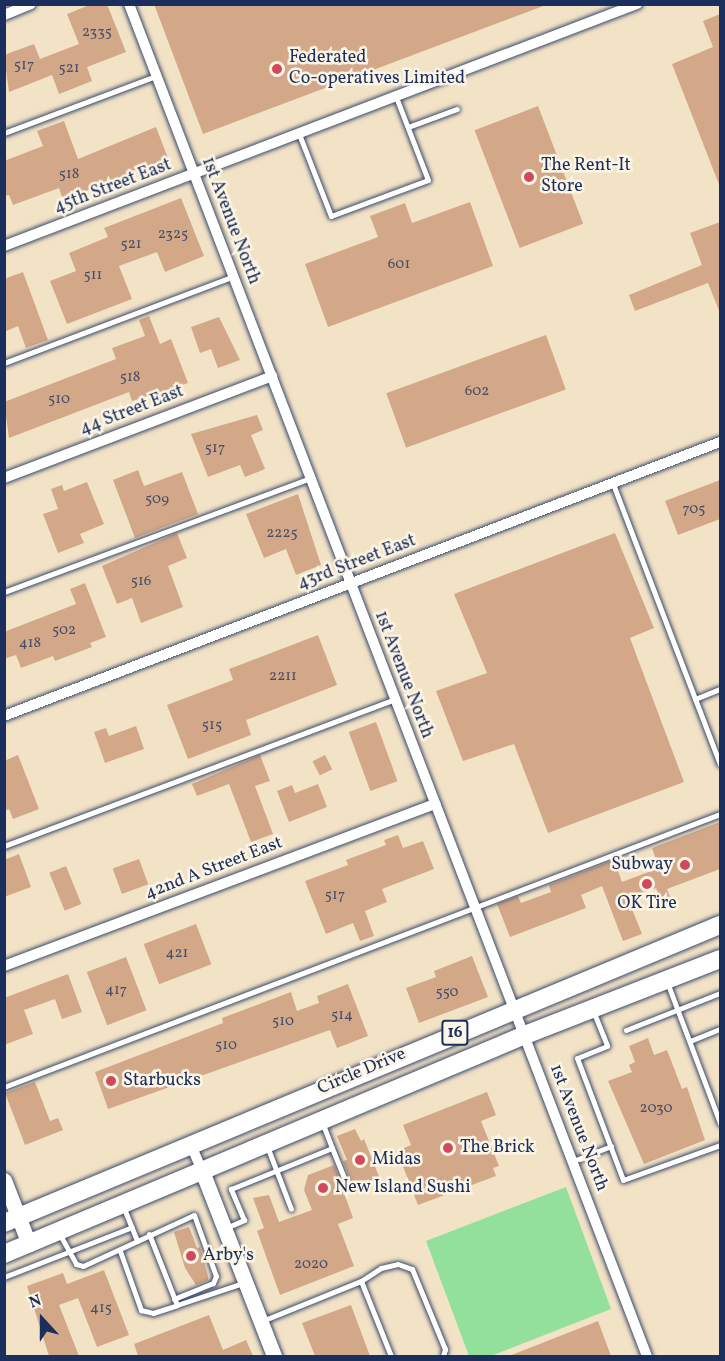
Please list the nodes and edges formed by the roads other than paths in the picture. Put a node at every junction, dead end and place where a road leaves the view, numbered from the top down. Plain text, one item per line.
1 (31, 4) edge
2 (129, 4) edge
3 (637, 4) edge
4 (4, 15) edge
5 (156, 76) junction
6 (396, 97) junction
7 (457, 109) dead end
8 (408, 127) junction
9 (4, 133) edge
10 (299, 134) junction
11 (194, 174) junction
12 (4, 246) edge
13 (234, 276) junction
14 (4, 363) edge
15 (272, 376) junction
16 (720, 442) edge
17 (4, 478) edge
18 (311, 478) junction
19 (613, 484) junction
20 (351, 583) junction
21 (4, 592) edge
22 (720, 689) edge
23 (395, 699) junction
24 (695, 699) junction
25 (4, 716) edge
26 (720, 764) edge
27 (436, 804) junction
28 (720, 814) edge
29 (4, 846) edge
30 (475, 907) junction
31 (720, 925) edge
32 (720, 959) edge
33 (4, 966) edge
34 (666, 980) junction
35 (720, 993) edge
36 (514, 1008) junction
37 (593, 1008) junction
38 (678, 1010) junction
39 (720, 1029) edge
40 (626, 1030) dead end
41 (525, 1035) junction
42 (690, 1041) junction
43 (4, 1087) edge
44 (321, 1121) junction
45 (720, 1123) edge
46 (266, 1144) junction
47 (191, 1145) junction
48 (720, 1145) edge
49 (611, 1146) junction
50 (332, 1148) junction
51 (573, 1161) junction
52 (276, 1171) junction
53 (202, 1172) junction
54 (4, 1180) edge
55 (346, 1182) dead end
56 (123, 1206) junction
57 (291, 1209) dead end
58 (12, 1220) edge
59 (132, 1227) junction
60 (224, 1228) junction
61 (58, 1232) junction
62 (149, 1234) junction
63 (137, 1241) junction
64 (29, 1244) junction
65 (67, 1251) junction
66 (120, 1251) junction
67 (4, 1254) edge
68 (4, 1277) edge
69 (361, 1281) junction
70 (245, 1282) junction
71 (175, 1302) junction
72 (261, 1321) junction
73 (274, 1356) edge
74 (391, 1356) edge
75 (443, 1356) edge
76 (647, 1356) edge

1 - 4 street
2 - 5 street, 1st Avenue North
3 - 6 street, 45th Street East
5 - 9 lane
5 - 11 street, 1st Avenue North
6 - 8 lane
6 - 10 street, 45th Street East
7 - 8 lane
8 - 10 lane
10 - 11 street, 45th Street East
11 - 12 street, 45th Street East
11 - 13 street, 1st Avenue North
13 - 14 lane
13 - 15 street, 1st Avenue North
15 - 17 street, 44 Street East
15 - 18 street, 1st Avenue North
16 - 19 street, 43rd Street East
18 - 20 street, 1st Avenue North
18 - 21 lane
19 - 20 street, 43rd Street East
19 - 24 lane
20 - 23 street, 1st Avenue North
20 - 25 street, 43rd Street East
22 - 24 lane
23 - 27 street, 1st Avenue North
23 - 29 lane
24 - 26 lane
27 - 30 street, 1st Avenue North
27 - 33 street, 42nd A Street East
28 - 30 lane
30 - 36 street, 1st Avenue North
30 - 43 lane
31 - 36 highway, Circle Drive / 16
32 - 34 highway, Circle Drive / 16
34 - 37 highway, Circle Drive / 16
34 - 38 lane
35 - 38 lane
36 - 41 street, 1st Avenue North
36 - 47 highway, Circle Drive / 16
37 - 41 highway, Circle Drive / 16
37 - 49 lane
38 - 40 lane
38 - 42 lane
39 - 42 lane
41 - 44 highway, Circle Drive / 16
41 - 51 street, 1st Avenue North
42 - 45 lane
44 - 46 highway, Circle Drive / 16
44 - 50 lane
46 - 52 lane
46 - 53 highway, Circle Drive / 16
47 - 53 street
47 - 58 highway, Circle Drive / 16
48 - 49 lane
49 - 51 lane
50 - 52 lane
50 - 55 lane
51 - 76 street, 1st Avenue North
52 - 57 lane
52 - 60 lane
53 - 56 highway, Circle Drive / 16
53 - 60 street
54 - 58 street
56 - 59 lane
56 - 61 highway, Circle Drive / 16
58 - 64 street
59 - 63 lane
59 - 65 lane
60 - 70 street
61 - 64 highway, Circle Drive / 16
61 - 65 lane
62 - 63 lane
62 - 71 lane
62 - 71 lane
63 - 66 lane
64 - 67 highway, Circle Drive / 16
65 - 66 lane
65 - 68 lane
66 - 71 lane
69 - 72 lane
69 - 74 lane
69 - 75 lane
70 - 71 lane
70 - 72 street
72 - 73 street

